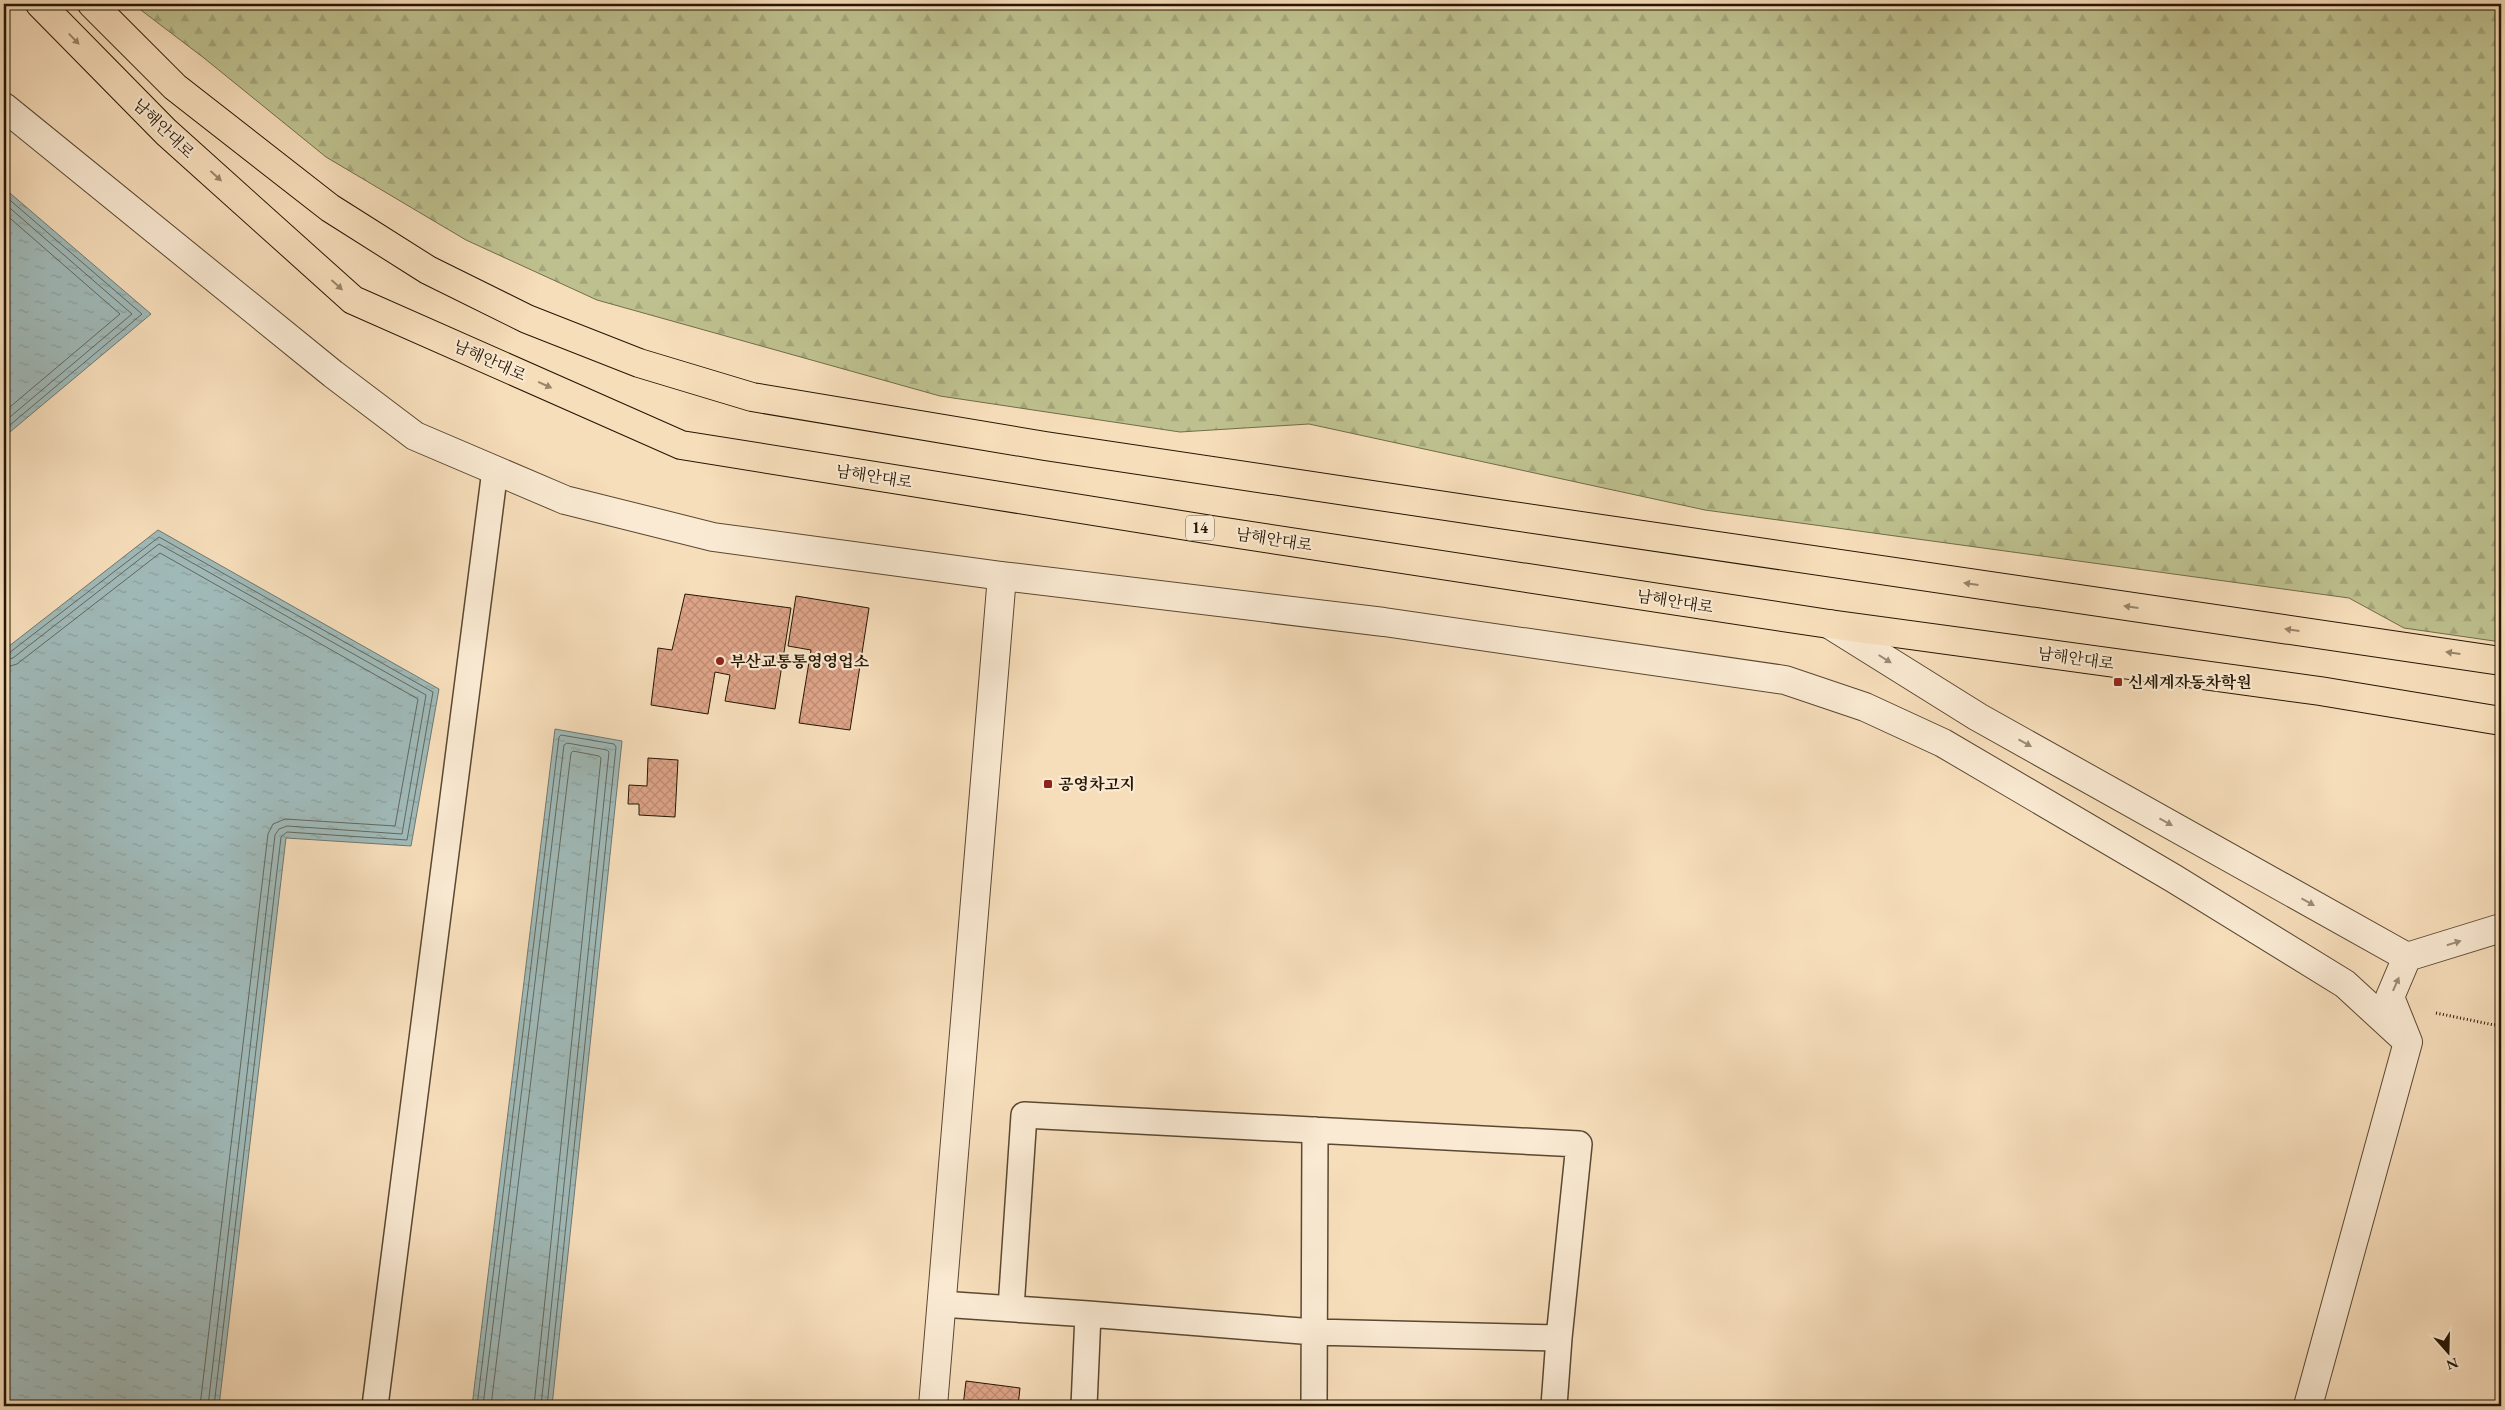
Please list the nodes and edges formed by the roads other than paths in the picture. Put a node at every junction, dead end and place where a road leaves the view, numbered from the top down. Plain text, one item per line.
1 (40, 4) edge
2 (92, 4) edge
3 (4, 107) edge
4 (495, 470) junction
5 (1002, 576) junction
6 (1829, 624) junction
7 (2501, 661) edge
8 (2501, 722) edge
9 (2501, 928) edge
10 (2407, 957) junction
11 (2408, 1042) junction
12 (1314, 1130) junction
13 (941, 1304) junction
14 (1011, 1308) junction
15 (1088, 1314) junction
16 (1314, 1332) junction
17 (1559, 1338) junction
18 (375, 1406) edge
19 (932, 1406) edge
20 (1084, 1406) edge
21 (1314, 1406) edge
22 (1554, 1406) edge
23 (2308, 1406) edge

1 -> 6 main road, 남해안대로 / 14
7 -> 2 main road
3 - 4 street
4 - 5 street
4 - 18 lane
5 - 11 street
5 - 13 street
6 - 8 main road, 남해안대로 / 14
6 -> 10 street
10 -> 9 street
11 -> 10 street
11 - 23 street
12 - 14 lane
12 - 16 lane
12 - 17 lane
13 - 14 lane
13 - 19 street
14 - 15 lane
15 - 16 lane
15 - 20 lane
16 - 17 lane
16 - 21 lane
17 - 22 lane

